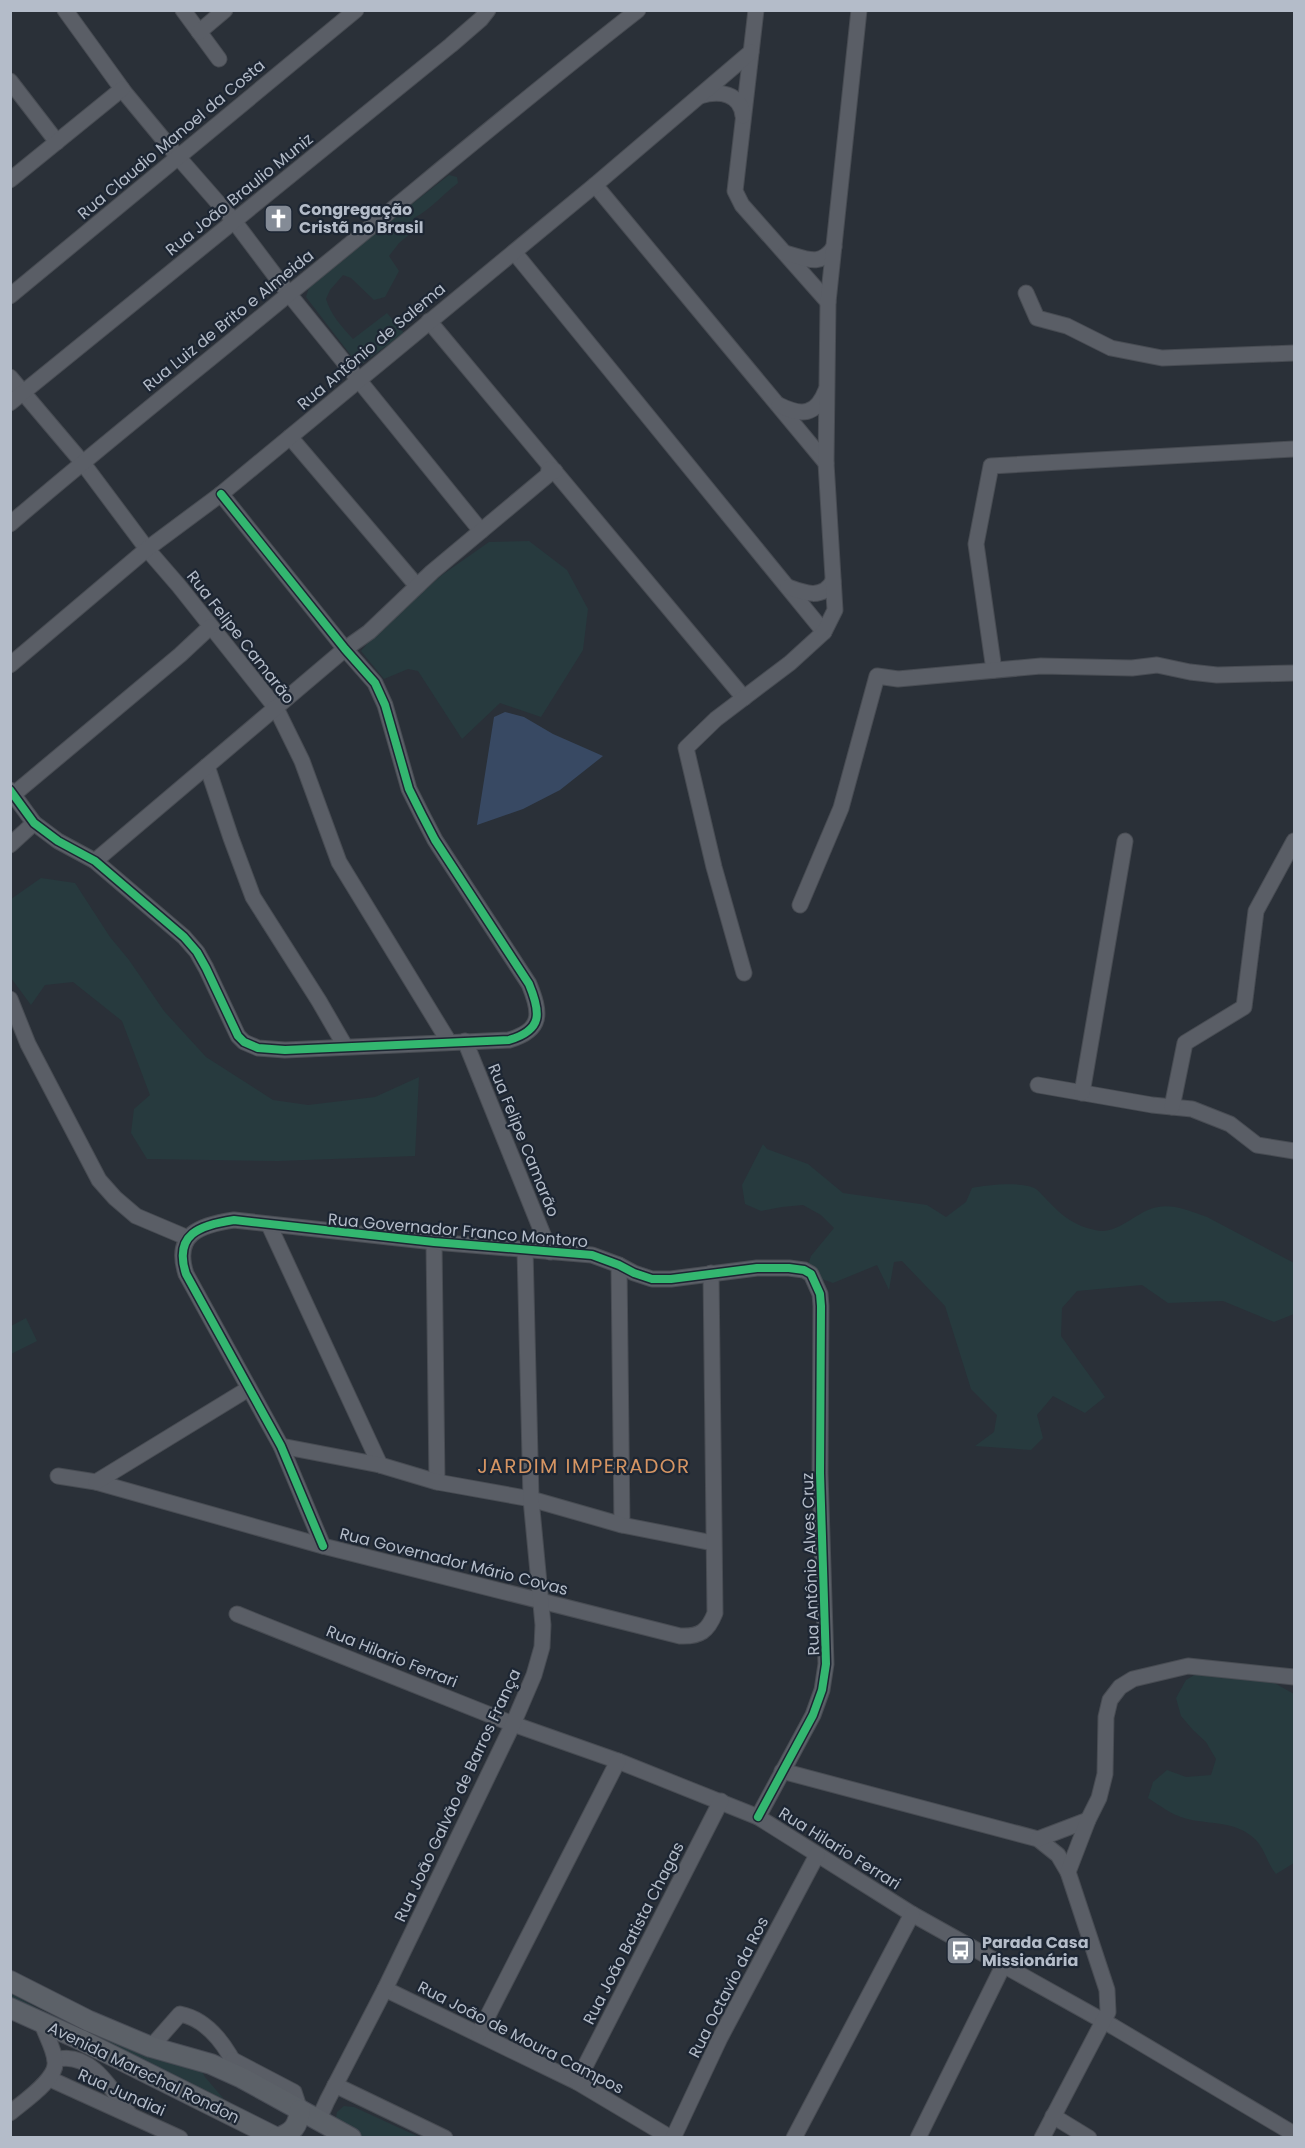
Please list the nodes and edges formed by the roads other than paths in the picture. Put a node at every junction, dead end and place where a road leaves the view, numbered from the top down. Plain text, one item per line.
1 (65, 10) edge
2 (183, 10) edge
3 (225, 10) edge
4 (356, 10) edge
5 (488, 10) edge
6 (638, 10) edge
7 (756, 10) edge
8 (859, 10) edge
9 (199, 33) junction
10 (751, 52) junction
11 (219, 59) dead end
12 (10, 81) edge
13 (122, 88) junction
14 (699, 96) junction
15 (744, 116) junction
16 (57, 142) junction
17 (178, 158) junction
18 (10, 180) edge
19 (595, 185) junction
20 (234, 221) junction
21 (834, 247) junction
22 (514, 252) junction
23 (785, 253) junction
24 (1026, 293) dead end
25 (289, 294) junction
26 (10, 296) edge
27 (828, 302) junction
28 (429, 321) junction
29 (1294, 353) edge
30 (10, 377) edge
31 (359, 379) junction
32 (827, 388) junction
33 (24, 392) junction
34 (10, 403) edge
35 (776, 404) junction
36 (290, 437) junction
37 (1294, 448) edge
38 (82, 462) junction
39 (826, 463) junction
40 (555, 471) junction
41 (221, 494) junction
42 (10, 524) edge
43 (481, 531) junction
44 (147, 549) junction
45 (833, 581) junction
46 (417, 586) junction
47 (788, 587) junction
48 (210, 627) junction
49 (824, 632) junction
50 (345, 650) junction
51 (10, 665) edge
52 (994, 670) junction
53 (1294, 673) edge
54 (744, 698) junction
55 (276, 708) junction
56 (207, 766) junction
57 (12, 792) edge
58 (34, 823) junction
59 (1125, 840) dead end
60 (1294, 842) edge
61 (10, 845) edge
62 (95, 861) junction
63 (800, 904) dead end
64 (744, 973) dead end
65 (10, 999) edge
66 (465, 1041) junction
67 (449, 1042) junction
68 (345, 1046) junction
69 (1038, 1084) dead end
70 (1082, 1093) junction
71 (1172, 1107) junction
72 (1294, 1151) edge
73 (269, 1225) junction
74 (188, 1238) junction
75 (434, 1242) junction
76 (525, 1249) junction
77 (550, 1252) junction
78 (619, 1264) junction
79 (711, 1273) junction
80 (820, 1294) joint
81 (248, 1389) junction
82 (281, 1446) junction
83 (380, 1465) junction
84 (58, 1476) dead end
85 (96, 1482) junction
86 (437, 1482) junction
87 (531, 1499) junction
88 (622, 1525) junction
89 (713, 1543) junction
90 (323, 1546) junction
91 (541, 1601) junction
92 (237, 1614) dead end
93 (1294, 1677) edge
94 (513, 1724) junction
95 (618, 1761) junction
96 (782, 1771) junction
97 (721, 1801) junction
98 (758, 1817) junction
99 (1088, 1820) junction
100 (1038, 1839) junction
101 (817, 1855) junction
102 (1068, 1872) junction
103 (912, 1914) junction
104 (1003, 1966) junction
105 (10, 1981) edge
106 (385, 1989) junction
107 (10, 2008) edge
108 (41, 2021) junction
109 (1104, 2022) junction
110 (479, 2033) junction
111 (151, 2047) junction
112 (55, 2060) junction
113 (233, 2060) junction
114 (242, 2078) junction
115 (50, 2079) junction
116 (577, 2082) junction
117 (335, 2085) junction
118 (300, 2110) junction
119 (10, 2113) edge
120 (130, 2115) junction
121 (1053, 2116) junction
122 (318, 2121) junction
123 (1294, 2134) edge
124 (180, 2138) edge
125 (277, 2138) edge
126 (302, 2138) edge
127 (351, 2138) edge
128 (445, 2138) edge
129 (672, 2138) edge
130 (794, 2138) edge
131 (918, 2138) edge
132 (1042, 2138) edge
133 (1089, 2138) edge

1 - 13 street
2 - 9 street
3 - 9 street
4 - 17 street, Rua Claudio Manoel da Costa
5 - 20 street, Rua João Braulio Muniz
6 - 25 street, Rua Luiz de Brito e Almeida
7 - 10 street
8 - 21 street
9 - 11 street
10 - 14 street, Rua Antônio de Salema
10 - 15 street
12 - 16 street
13 - 16 street
13 - 17 street
14 - 15 street
14 - 19 street, Rua Antônio de Salema
15 - 23 street
16 - 18 street
17 - 20 street
17 - 26 street, Rua Claudio Manoel da Costa
19 - 22 street, Rua Antônio de Salema
19 - 35 street
20 - 25 street
20 - 33 street, Rua João Braulio Muniz
21 - 23 street
21 - 27 street
22 - 28 street, Rua Antônio de Salema
22 - 47 street
23 - 27 street
24 - 29 street
25 - 31 street
25 - 38 street, Rua Luiz de Brito e Almeida
27 - 32 street
28 - 31 street, Rua Antônio de Salema
28 - 40 street
30 - 33 street, Rua Felipe Camarão
31 - 36 street, Rua Antônio de Salema
31 - 43 street
32 - 35 street
32 - 39 street
33 - 34 street, Rua João Braulio Muniz
33 - 38 street, Rua Felipe Camarão
35 - 39 street
36 - 41 street, Rua Antônio de Salema
36 - 46 street
37 - 52 street
38 - 42 street, Rua Luiz de Brito e Almeida
38 - 44 street, Rua Felipe Camarão
39 - 45 street
40 - 43 street
40 - 54 street
41 - 44 street, Rua Antônio de Salema
41 - 50 street
43 - 46 street
44 - 48 street, Rua Felipe Camarão
44 - 51 street, Rua Antônio de Salema
45 - 47 street
45 - 49 street
46 - 50 street
47 - 49 street
48 - 55 street, Rua Felipe Camarão
48 - 57 street
49 - 54 street
50 - 55 street
50 - 66 street
52 - 53 street
52 - 63 street
54 - 64 street
55 - 56 street
55 - 67 street, Rua Felipe Camarão
56 - 62 street
56 - 68 street
57 - 58 street
58 - 61 street
58 - 62 street
59 - 70 street
60 - 71 street
62 - 68 street
65 - 74 street
66 - 67 street
66 - 77 street, Rua Felipe Camarão
67 - 68 street
69 - 70 street
70 - 71 street
71 - 72 street
73 - 74 street, Rua Governador Franco Montoro
73 - 75 street, Rua Governador Franco Montoro
73 - 83 street
74 - 81 street
75 - 76 street, Rua Governador Franco Montoro
75 - 86 street
76 - 77 street, Rua Governador Franco Montoro
76 - 87 street, Rua João Galvão de Barros França
77 - 78 street, Rua Governador Franco Montoro
78 - 79 street, Rua Governador Franco Montoro
78 - 88 street
79 - 80 street, Rua Governador Franco Montoro
79 - 89 street
80 - 96 street, Rua Antônio Alves Cruz
81 - 82 street
81 - 85 street
82 - 83 street
82 - 90 street
83 - 86 street
84 - 85 street, Rua Governador Mário Covas
85 - 90 street, Rua Governador Mário Covas
86 - 87 street
87 - 88 street
87 - 91 street, Rua João Galvão de Barros França
88 - 89 street
89 - 91 street, Rua Governador Mário Covas
90 - 91 street, Rua Governador Mário Covas
91 - 94 street, Rua João Galvão de Barros França
92 - 94 street, Rua Hilario Ferrari
93 - 99 street
94 - 95 street, Rua Hilario Ferrari
94 - 106 street, Rua João Galvão de Barros França
95 - 97 street, Rua Hilario Ferrari
95 - 110 street
96 - 98 street, Rua Antônio Alves Cruz
96 - 100 street
97 - 98 street, Rua Hilario Ferrari
97 - 116 street, Rua João Batista Chagas
98 - 101 street, Rua Hilario Ferrari
99 - 100 street
99 - 102 street
100 - 102 street
101 - 103 street, Rua Hilario Ferrari
101 - 129 street, Rua Octavio da Ros
102 - 109 street
103 - 104 street, Rua Hilario Ferrari
103 - 130 street
104 - 109 street, Rua Hilario Ferrari
104 - 131 street
105 - 111 main road, Avenida Marechal Rondon
106 - 110 street, Rua João de Moura Campos
106 - 117 street, Rua João Galvão de Barros França
107 - 108 main road, Avenida Marechal Rondon
108 - 112 street
108 - 125 main road, Avenida Marechal Rondon
109 - 121 street
109 - 123 street, Rua Hilario Ferrari
110 - 116 street, Rua João de Moura Campos
111 - 113 street
111 - 114 main road, Avenida Marechal Rondon
112 - 115 street
112 - 120 street
113 - 114 street
113 - 118 street
114 - 118 main road, Avenida Marechal Rondon
115 - 119 street
115 - 120 street, Rua Jundiai
116 - 129 street, Rua João de Moura Campos
117 - 122 street, Rua João Galvão de Barros França
117 - 128 street
118 - 122 main road, Avenida Marechal Rondon
118 - 125 main road
120 - 124 street, Rua Jundiai
121 - 132 street
121 - 133 street
122 - 126 main road
122 - 127 main road, Avenida Marechal Rondon

